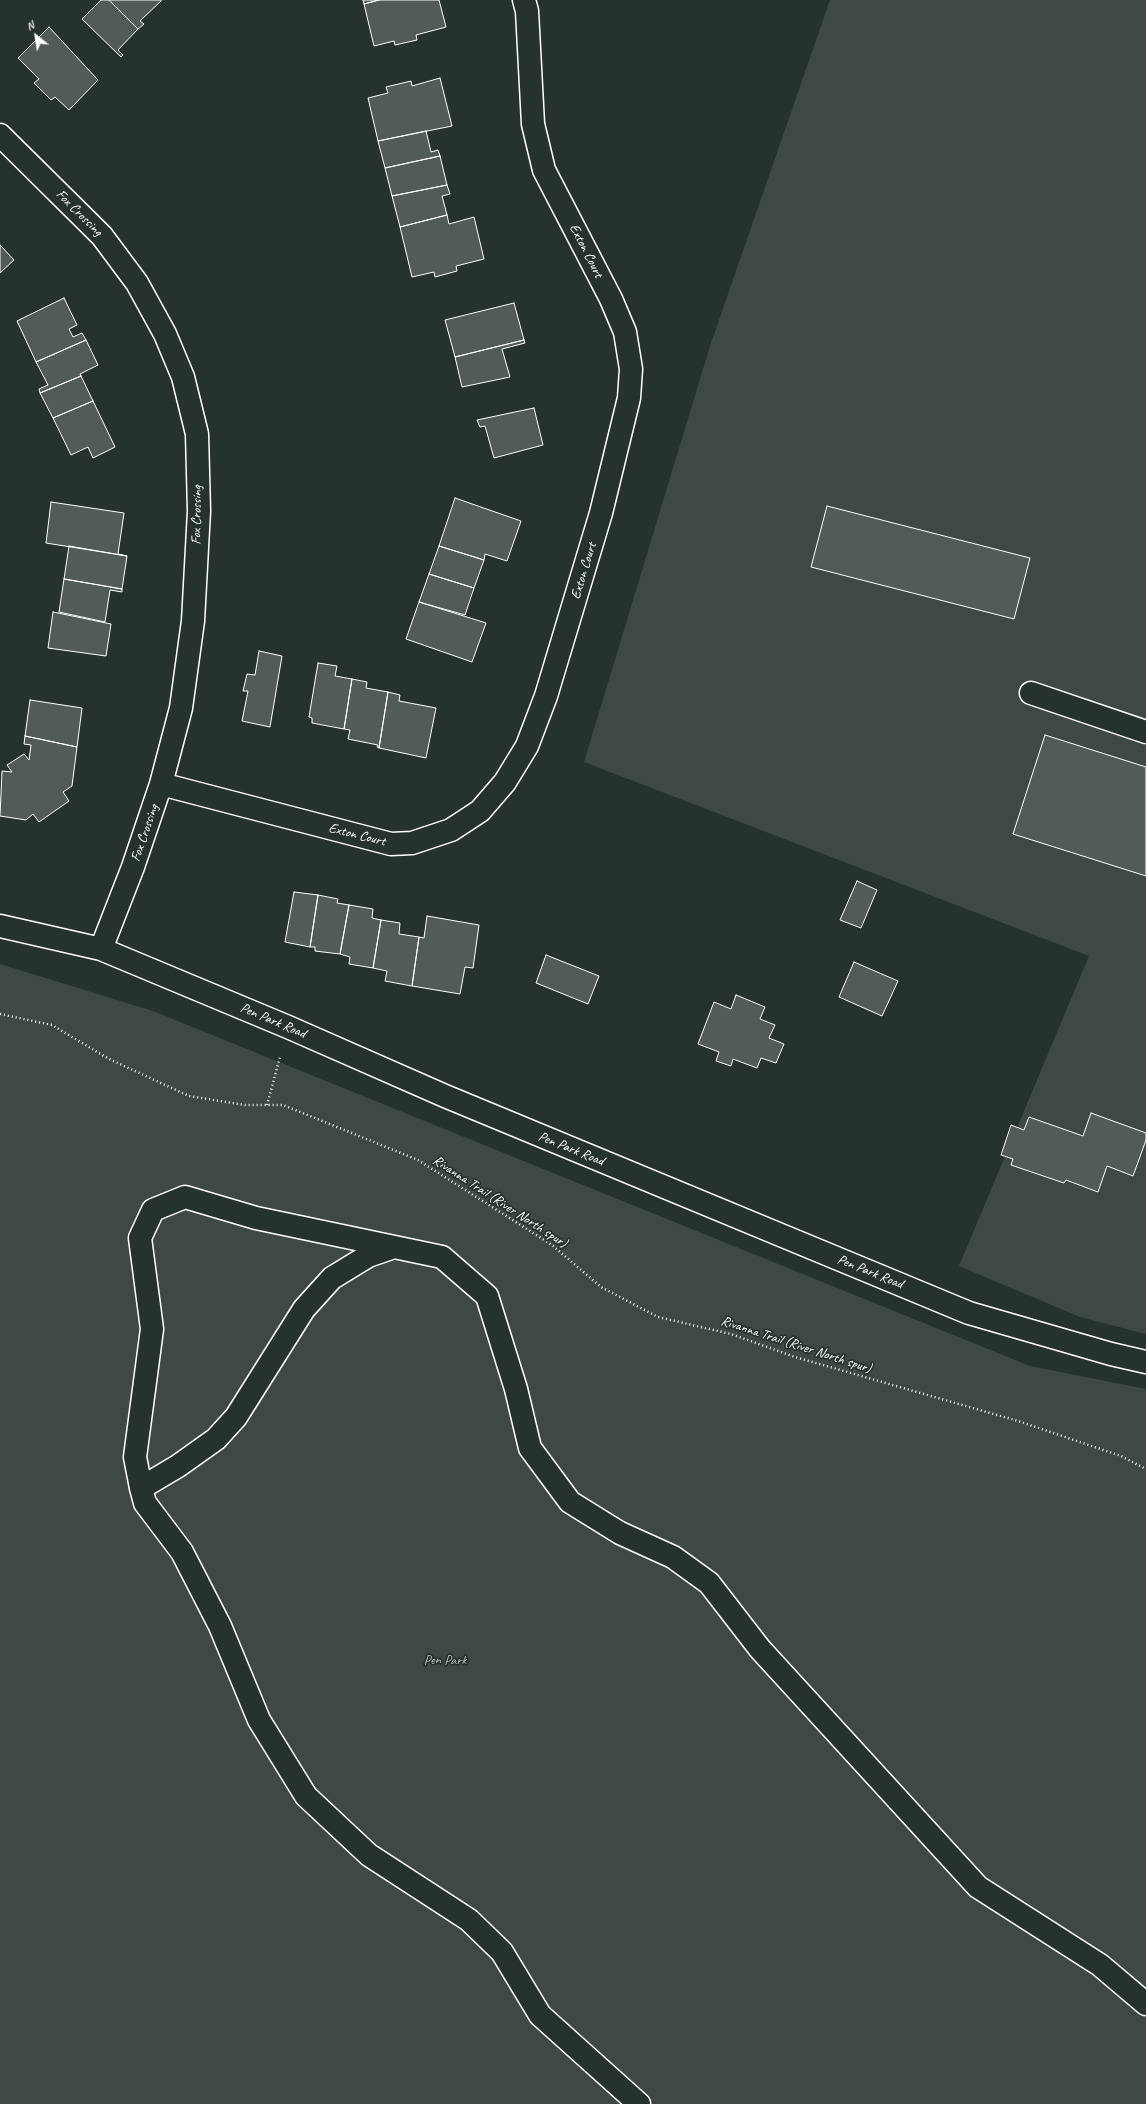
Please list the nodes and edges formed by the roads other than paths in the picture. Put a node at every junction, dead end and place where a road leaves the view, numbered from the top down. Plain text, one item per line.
1 (524, 0) edge
2 (0, 135) edge
3 (1031, 693) dead end
4 (1146, 732) edge
5 (161, 784) junction
6 (0, 926) edge
7 (102, 949) junction
8 (396, 1247) junction
9 (1146, 1362) edge
10 (141, 1488) junction
11 (1146, 2004) edge
12 (639, 2104) edge

1 - 5 street, Exton Court
2 - 5 street, Fox Crossing
3 - 4 street
5 - 7 street, Fox Crossing
6 - 7 street, Pen Park Road
7 - 9 street, Pen Park Road
8 - 10 street
8 - 10 street
8 - 11 street
10 - 12 street

